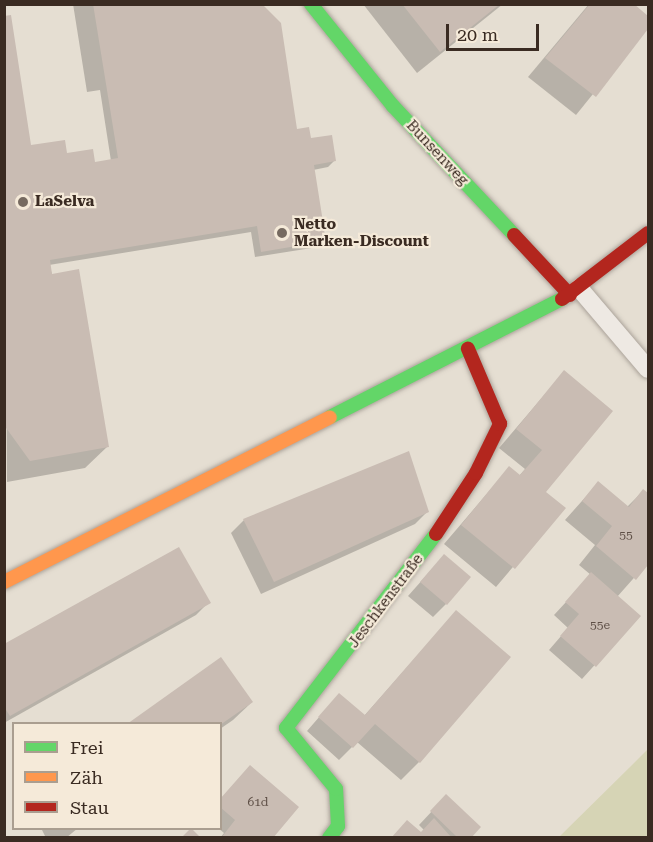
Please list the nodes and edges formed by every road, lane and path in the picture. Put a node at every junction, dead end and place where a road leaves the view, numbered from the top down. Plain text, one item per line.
1 (311, 4) edge
2 (648, 233) edge
3 (574, 292) junction
4 (468, 349) junction
5 (648, 369) edge
6 (4, 582) edge
7 (329, 837) edge

1 - 3 street, Bunsenweg
2 - 3 street
3 - 4 street
3 - 5 lane
4 - 6 street
4 - 7 street, Jeschkenstraße

